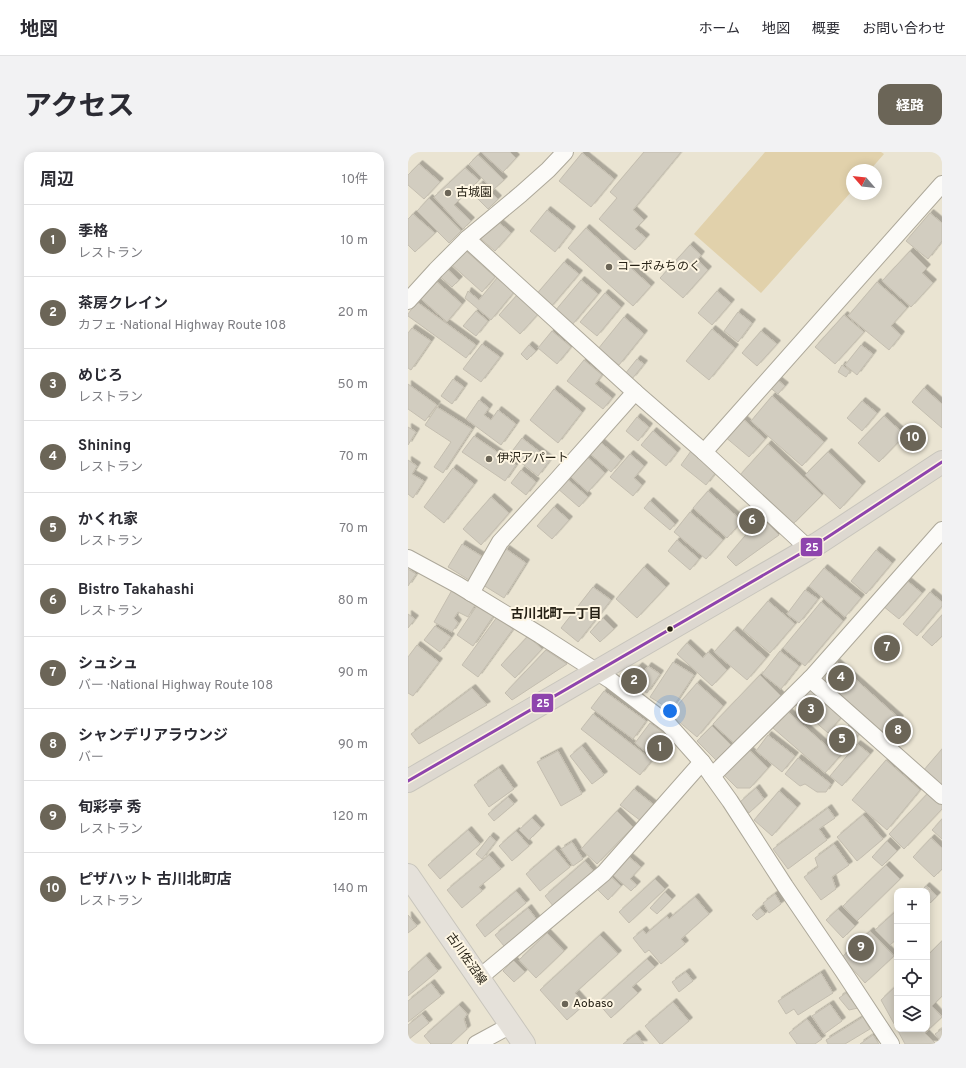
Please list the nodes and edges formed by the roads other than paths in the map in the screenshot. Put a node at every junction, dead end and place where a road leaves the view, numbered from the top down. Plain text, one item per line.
1 (565, 152) edge
2 (942, 184) edge
3 (467, 240) junction
4 (411, 292) edge
5 (635, 392) junction
6 (704, 452) junction
7 (942, 462) edge
8 (942, 530) edge
9 (809, 549) junction
10 (408, 558) edge
11 (471, 593) junction
12 (597, 672) junction
13 (810, 678) junction
14 (702, 762) junction
15 (712, 776) junction
16 (408, 781) edge
17 (942, 796) edge
18 (408, 875) edge
19 (479, 978) junction
20 (511, 1025) junction
21 (476, 1044) edge
22 (524, 1044) edge
23 (891, 1044) edge

1 - 3 street
2 - 6 street
3 - 4 street
3 - 5 street
5 - 6 street
5 - 11 street
6 - 9 street
7 - 9 highway
8 - 13 street
9 - 12 highway
10 - 11 street
11 - 12 street
12 - 14 street
12 - 16 highway
13 - 15 street
13 - 17 street
14 - 15 street
14 - 19 street
15 - 23 street
18 - 19 main road, 古川佐沼線
19 - 20 main road, 古川佐沼線
20 - 21 street
20 - 22 main road, 古川佐沼線

